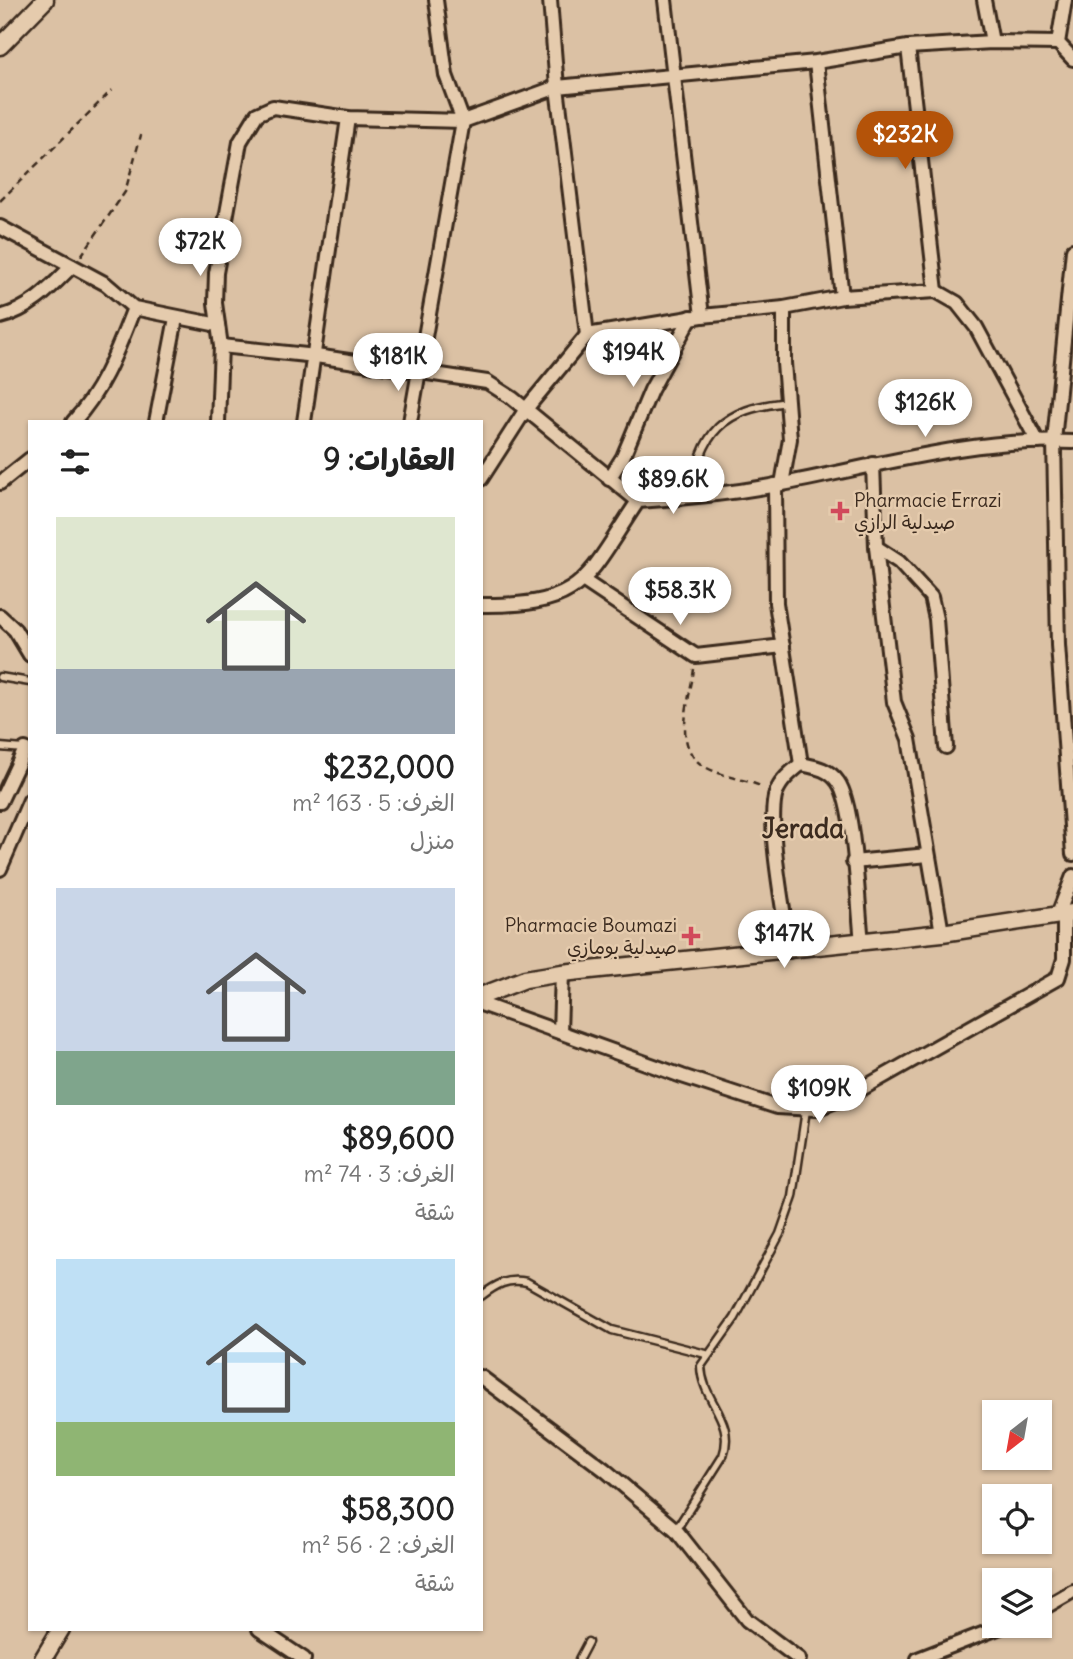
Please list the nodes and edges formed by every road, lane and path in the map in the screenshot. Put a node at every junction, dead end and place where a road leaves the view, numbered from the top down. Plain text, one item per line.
1 (45, 0) edge
2 (436, 0) edge
3 (550, 0) edge
4 (665, 0) edge
5 (984, 0) edge
6 (1065, 0) edge
7 (992, 42) junction
8 (1058, 43) junction
9 (0, 46) edge
10 (908, 47) junction
11 (1073, 59) edge
12 (816, 62) junction
13 (673, 78) junction
14 (556, 87) junction
15 (112, 90) dead end
16 (348, 118) junction
17 (463, 121) junction
18 (141, 135) dead end
19 (0, 201) edge
20 (0, 228) edge
21 (1073, 250) edge
22 (72, 266) junction
23 (936, 291) junction
24 (842, 297) junction
25 (135, 308) junction
26 (784, 308) junction
27 (696, 316) junction
28 (0, 317) edge
29 (176, 318) junction
30 (218, 325) junction
31 (587, 335) junction
32 (221, 346) junction
33 (316, 356) junction
34 (1068, 364) edge
35 (419, 371) junction
36 (788, 401) junction
37 (526, 409) junction
38 (75, 420) edge
39 (156, 420) edge
40 (218, 420) edge
41 (304, 420) edge
42 (410, 420) edge
43 (1054, 441) junction
44 (1038, 442) junction
45 (1073, 442) edge
46 (28, 460) edge
47 (873, 464) junction
48 (483, 476) edge
49 (609, 480) junction
50 (0, 483) edge
51 (779, 485) junction
52 (691, 498) junction
53 (638, 501) junction
54 (876, 547) junction
55 (584, 581) junction
56 (483, 605) edge
57 (0, 616) edge
58 (783, 646) junction
59 (28, 652) edge
60 (696, 656) junction
61 (0, 677) edge
62 (28, 682) edge
63 (0, 747) edge
64 (946, 747) dead end
65 (27, 749) edge
66 (801, 764) junction
67 (776, 792) junction
68 (0, 802) edge
69 (28, 805) edge
70 (1073, 854) edge
71 (928, 855) junction
72 (853, 862) junction
73 (0, 869) edge
74 (1073, 876) edge
75 (1065, 915) edge
76 (942, 933) junction
77 (862, 942) junction
78 (789, 951) junction
79 (562, 973) junction
80 (483, 995) edge
81 (483, 1004) edge
82 (560, 1032) junction
83 (806, 1110) junction
84 (483, 1295) edge
85 (706, 1354) junction
86 (483, 1378) edge
87 (676, 1530) junction
88 (1073, 1591) edge
89 (1052, 1604) edge
90 (60, 1631) edge
91 (262, 1631) edge
92 (982, 1634) edge
93 (588, 1642) dead end
94 (43, 1659) edge
95 (304, 1659) edge
96 (579, 1659) edge
97 (799, 1659) edge
98 (918, 1659) edge

1 - 9 main road
2 - 17 street
3 - 14 street
4 - 13 street
5 - 7 street
6 - 8 street
7 - 8 street
7 - 10 street
8 - 11 street
10 - 12 street
10 - 23 street
12 - 13 street
12 - 24 street
13 - 14 street
13 - 27 street
14 - 17 street
14 - 31 street
15 - 19 path
16 - 17 street
16 - 30 street
16 - 33 street
17 - 35 street
18 - 22 path
20 - 22 street
21 - 34 street
22 - 25 street
22 - 28 street
23 - 24 street
23 - 44 street
24 - 26 street
25 - 29 street
25 - 38 street
26 - 27 street
26 - 36 street
27 - 31 street
27 - 49 street
29 - 30 street
29 - 39 street
30 - 32 street
31 - 37 street
32 - 33 street
32 - 40 street
33 - 35 street
33 - 41 street
34 - 43 street
35 - 37 street
35 - 42 street
36 - 51 street
36 - 52 lane
37 - 48 street
37 - 49 street
43 - 44 street
43 - 45 street
43 - 70 street
44 - 47 street
46 - 50 street
47 - 51 street
47 - 54 street
49 - 53 street
51 - 52 street
51 - 58 street
52 - 53 street
53 - 55 street
54 - 64 street
54 - 71 street
55 - 56 street
55 - 60 street
57 - 59 street
58 - 60 street
58 - 66 street
60 - 67 path
61 - 62 lane
63 - 65 lane
65 - 68 street
66 - 67 street
66 - 72 street
67 - 78 street
69 - 73 street
71 - 72 street
71 - 76 street
72 - 77 street
74 - 75 street
75 - 76 main road
75 - 83 street
76 - 77 main road
77 - 78 main road
78 - 79 main road
79 - 80 main road
79 - 82 street
81 - 82 street
82 - 83 street
83 - 85 lane
84 - 85 lane
85 - 87 lane
86 - 87 street
87 - 97 street
88 - 89 street
90 - 94 main road
91 - 95 street
92 - 98 street
93 - 96 lane

